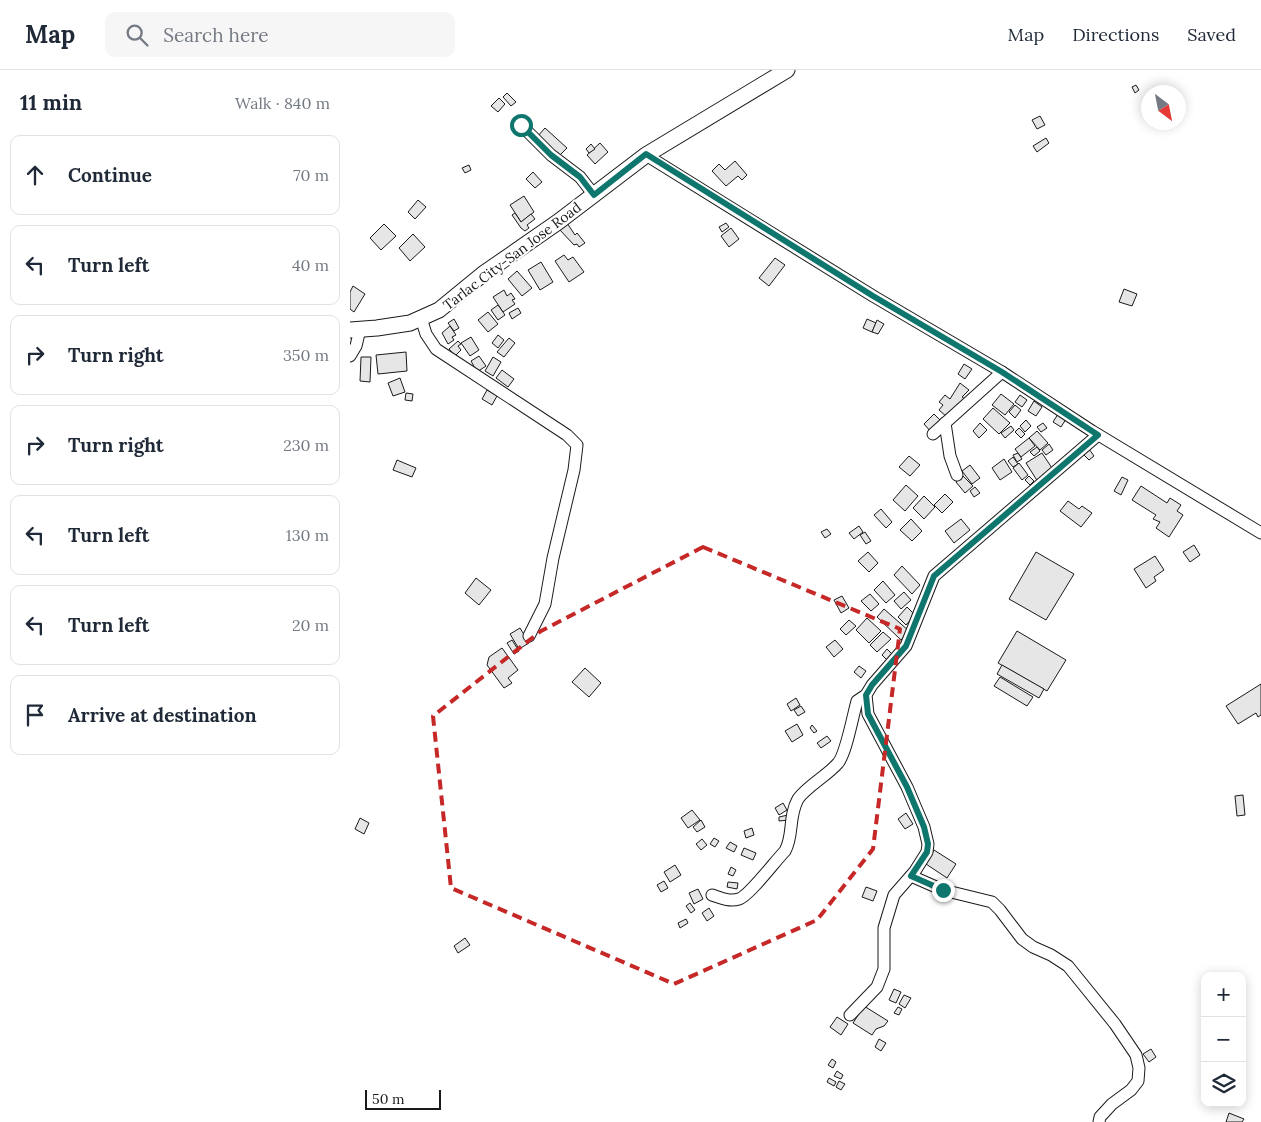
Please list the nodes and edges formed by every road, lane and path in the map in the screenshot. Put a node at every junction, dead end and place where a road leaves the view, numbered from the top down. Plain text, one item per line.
1 (787, 70) edge
2 (521, 125) dead end
3 (646, 154) junction
4 (594, 195) junction
5 (421, 318) junction
6 (355, 329) edge
7 (350, 356) edge
8 (1002, 372) junction
9 (946, 423) junction
10 (933, 434) dead end
11 (1098, 435) junction
12 (957, 476) dead end
13 (1261, 532) edge
14 (529, 636) dead end
15 (866, 695) junction
16 (911, 876) junction
17 (712, 895) dead end
18 (850, 1015) dead end
19 (1099, 1122) edge

1 - 3 main road, Tarlac City-San Jose Road
2 - 4 street
3 - 4 main road, Tarlac City-San Jose Road
3 - 8 street
4 - 5 main road, Tarlac City-San Jose Road
5 - 6 main road, Tarlac City-San Jose Road
5 - 14 street
6 - 7 street
8 - 9 street
8 - 11 street
9 - 10 street
9 - 12 street
11 - 13 street
11 - 15 street
15 - 16 street
15 - 17 street
16 - 18 street
16 - 19 street

